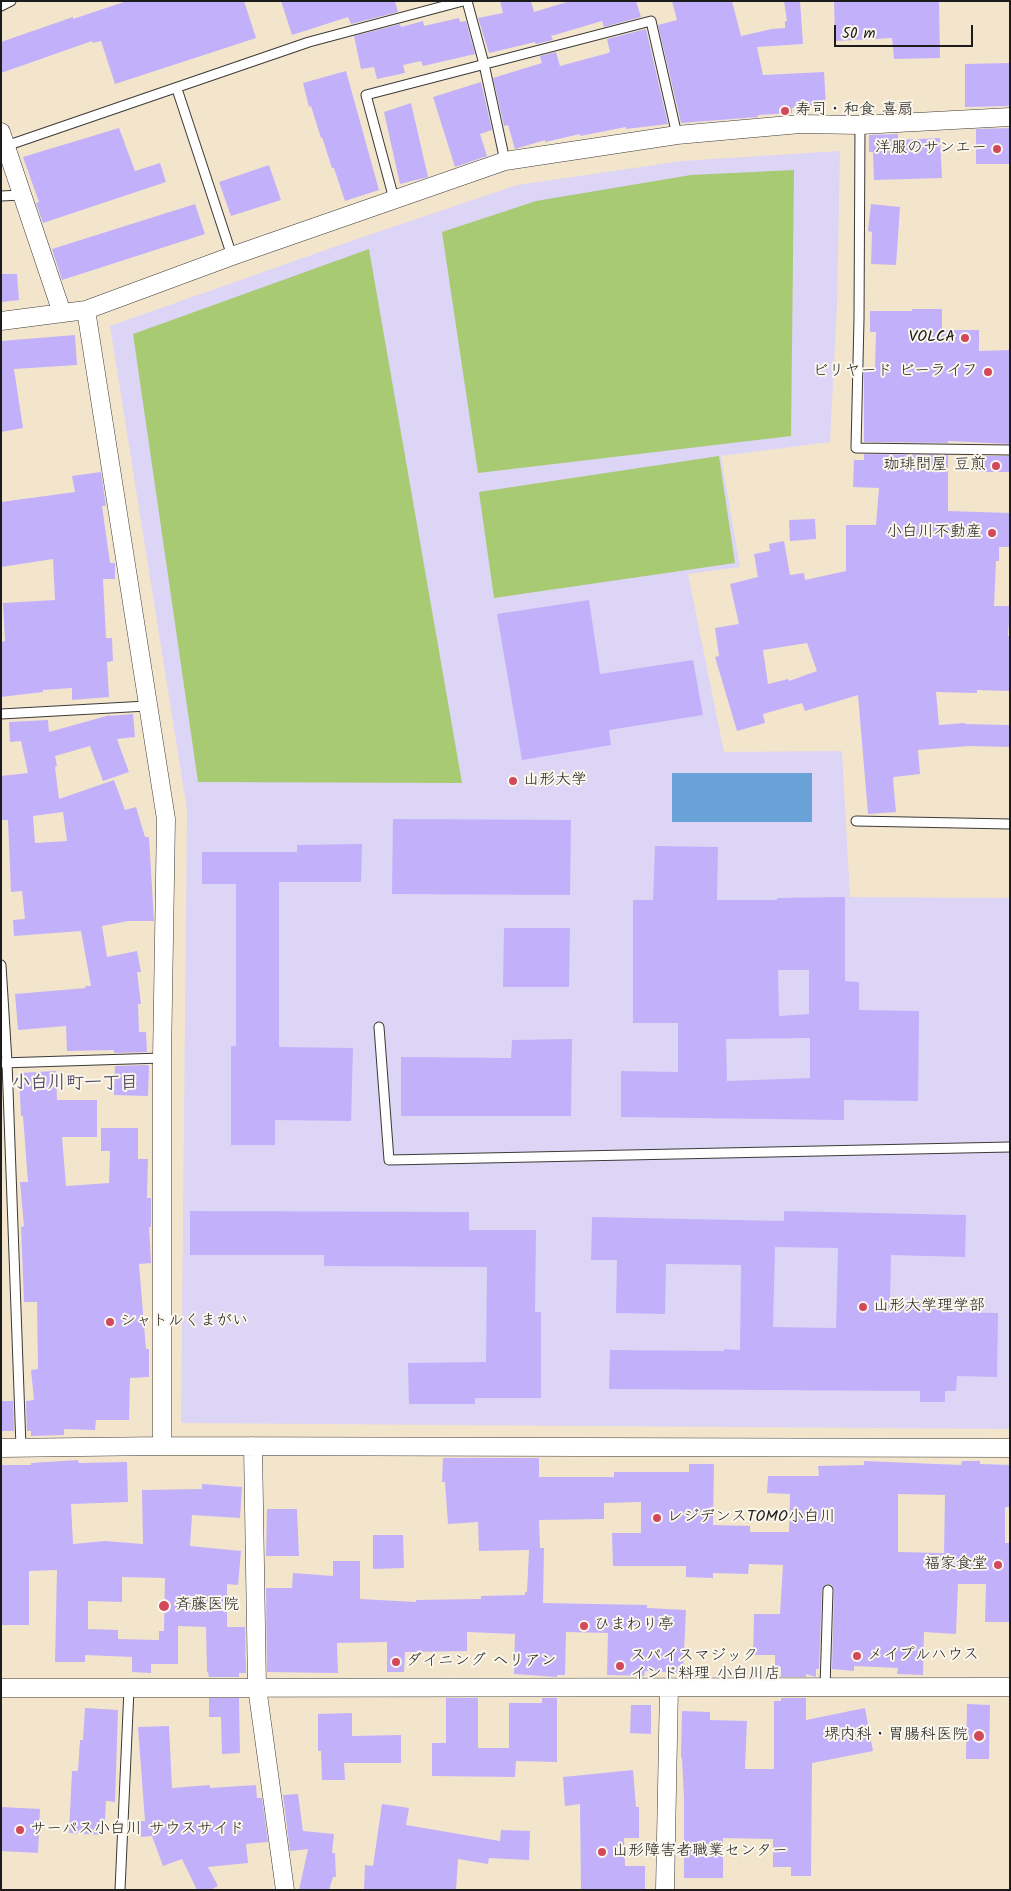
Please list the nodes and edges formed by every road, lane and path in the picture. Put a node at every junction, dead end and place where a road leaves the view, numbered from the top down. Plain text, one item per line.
1 (11, 1) edge
2 (463, 1) edge
3 (467, 1) edge
4 (1, 6) edge
5 (484, 64) junction
6 (177, 89) junction
7 (1010, 117) edge
8 (860, 125) junction
9 (677, 135) junction
10 (4, 139) edge
11 (505, 161) junction
12 (22, 195) junction
13 (1, 196) edge
14 (394, 199) junction
15 (232, 256) junction
16 (86, 310) junction
17 (62, 313) junction
18 (1, 321) edge
19 (1010, 450) edge
20 (147, 706) junction
21 (1, 714) edge
22 (856, 820) dead end
23 (1010, 824) edge
24 (1, 964) edge
25 (379, 1027) dead end
26 (162, 1058) junction
27 (4, 1062) edge
28 (1010, 1147) edge
29 (162, 1446) junction
30 (253, 1446) junction
31 (1, 1448) edge
32 (22, 1448) junction
33 (1010, 1448) edge
34 (828, 1590) dead end
35 (257, 1687) junction
36 (669, 1687) junction
37 (825, 1687) junction
38 (1010, 1687) edge
39 (1, 1688) edge
40 (129, 1689) junction
41 (120, 1890) edge
42 (285, 1890) edge
43 (665, 1890) edge

1 - 4 lane
2 - 6 lane
3 - 5 lane
5 - 9 lane
5 - 11 lane
5 - 14 lane
6 - 10 lane
6 - 15 lane
7 - 8 street
8 - 9 street
8 - 19 lane
9 - 11 street
10 - 12 street
11 - 14 street
12 - 13 lane
12 - 17 street
14 - 15 street
15 - 16 street
16 - 17 street
16 - 20 street
17 - 18 street
20 - 21 lane
20 - 26 street
22 - 23 lane
24 - 27 lane
25 - 28 lane
26 - 27 lane
26 - 29 street
27 - 32 lane
29 - 30 street
29 - 32 street
30 - 33 street
30 - 35 street
31 - 32 street
34 - 37 lane
35 - 36 street
35 - 40 street
35 - 42 street
36 - 37 street
36 - 43 street
37 - 38 street
39 - 40 street
40 - 41 lane

